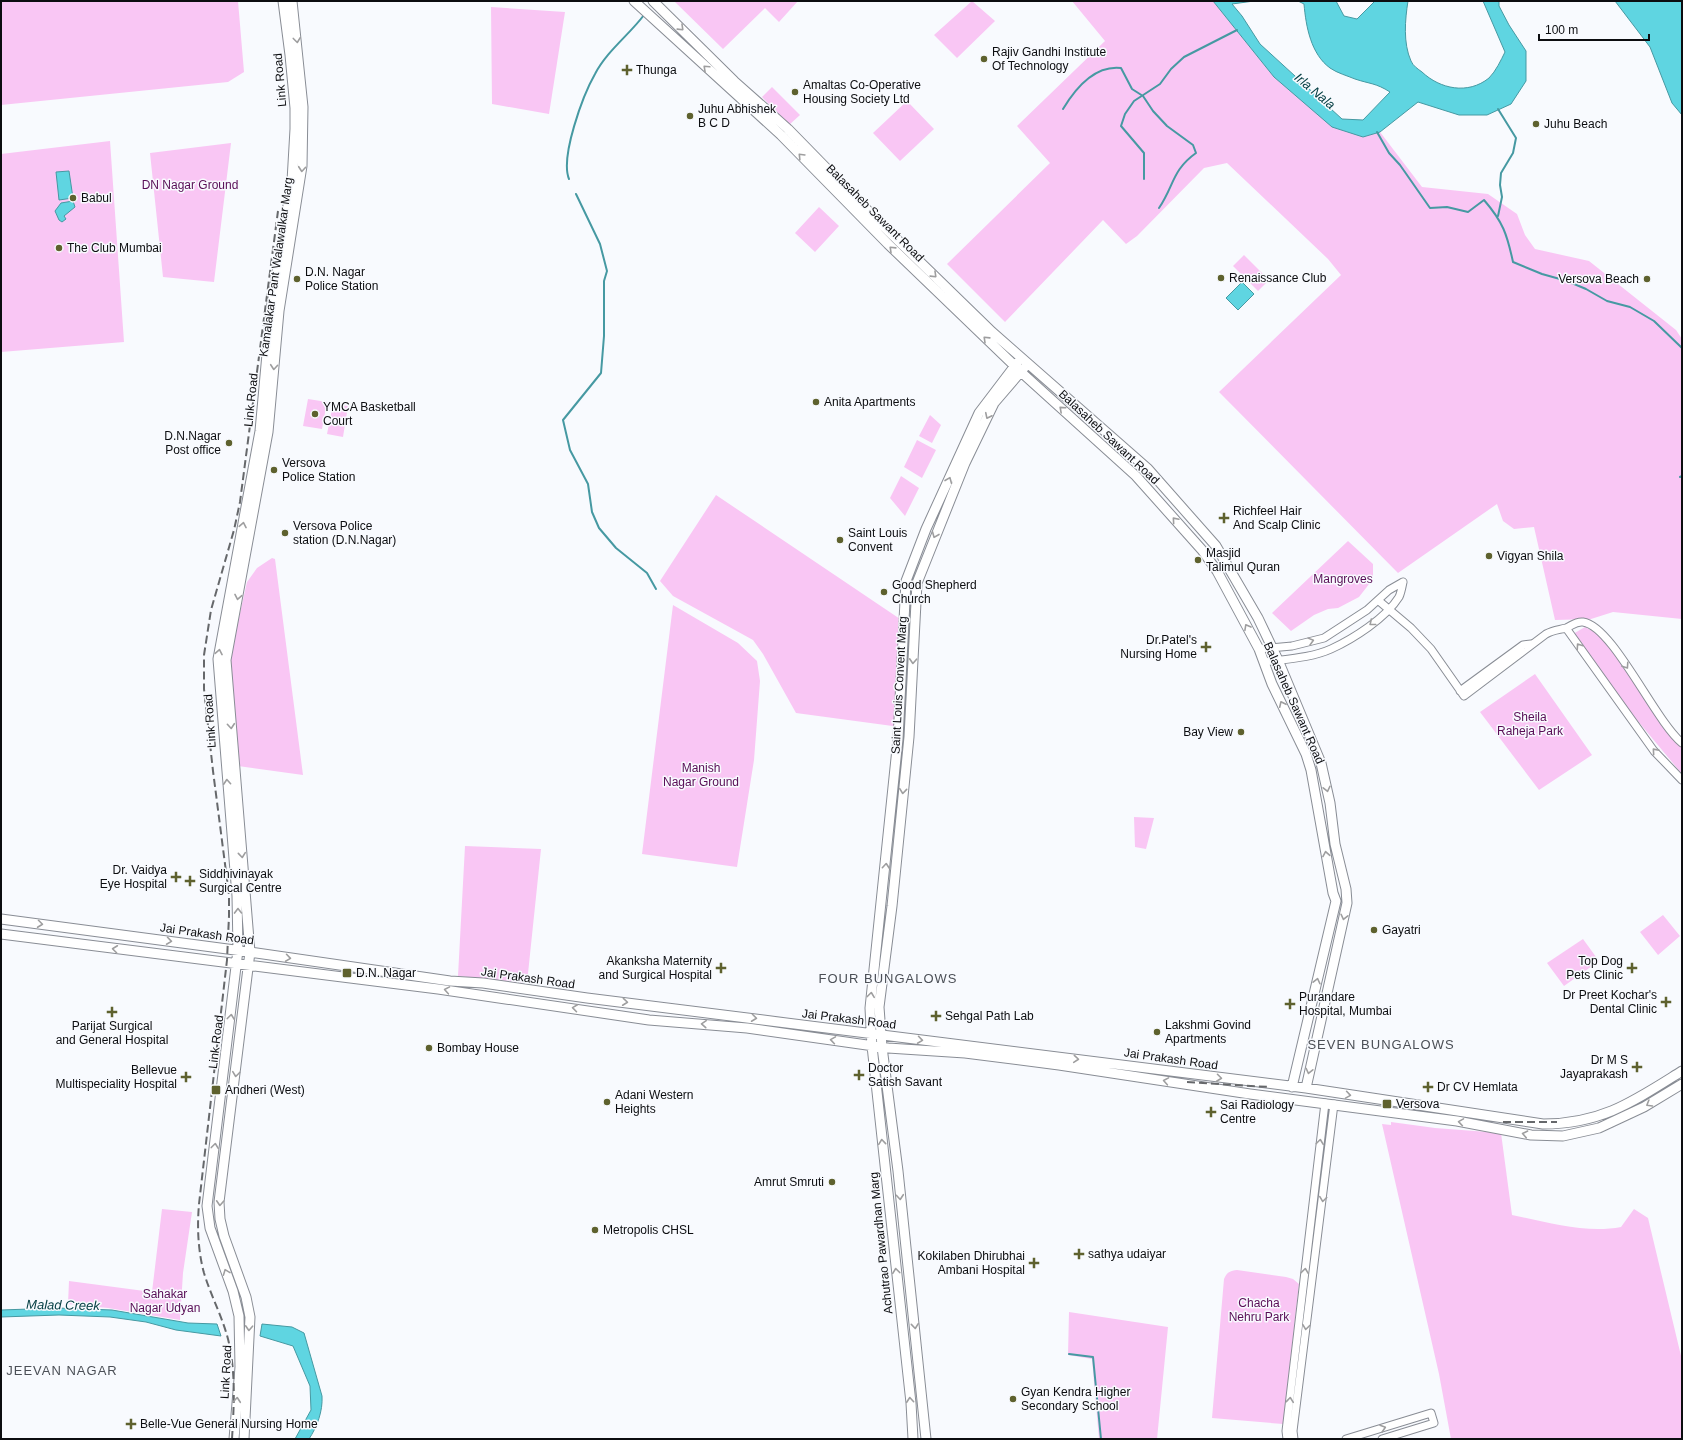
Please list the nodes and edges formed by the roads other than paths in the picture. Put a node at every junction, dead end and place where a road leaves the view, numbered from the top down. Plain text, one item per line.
1 (283, 1) edge
2 (292, 1) edge
3 (634, 1) edge
4 (653, 1) edge
5 (299, 107) junction
6 (1025, 361) junction
7 (1017, 369) junction
8 (245, 559) joint
9 (1380, 601) junction
10 (1389, 609) junction
11 (1566, 628) junction
12 (1259, 649) junction
13 (1272, 649) junction
14 (1278, 660) junction
15 (1265, 662) junction
16 (1682, 743) edge
17 (1682, 780) edge
18 (1, 919) edge
19 (1, 934) edge
20 (238, 950) junction
21 (250, 952) junction
22 (237, 964) junction
23 (249, 966) junction
24 (871, 1034) junction
25 (881, 1035) junction
26 (872, 1046) junction
27 (882, 1047) junction
28 (1682, 1071) edge
29 (1202, 1075) junction
30 (1682, 1084) edge
31 (1200, 1087) junction
32 (1292, 1087) junction
33 (1306, 1088) junction
34 (1324, 1103) junction
35 (1334, 1104) junction
36 (1323, 1117) junction
37 (1332, 1118) junction
38 (234, 1439) edge
39 (244, 1439) edge
40 (913, 1439) edge
41 (926, 1439) edge
42 (1287, 1439) edge
43 (1294, 1439) edge
44 (1346, 1439) edge
45 (1382, 1439) edge

1 - 5 main road, Link Road
2 -> 5 main road, Kamalakar Pant Walawalkar Marg
7 -> 3 main road, Balasaheb Sawant Road
4 -> 6 main road, Balasaheb Sawant Road
5 -> 8 main road, Kamalakar Pant Walawalkar Marg
20 -> 5 main road, Link Road
6 - 7 main road, Saint Louis Convent Marg
6 - 13 main road, Balasaheb Sawant Road
12 -> 7 main road, Balasaheb Sawant Road
24 -> 7 main road, Saint Louis Convent Marg
7 -> 25 main road, Saint Louis Convent Marg
8 -> 21 main road, Link Road
9 - 10 street
9 - 10 street
13 -> 9 street
10 - 11 street
10 -> 14 street
11 -> 16 street
17 -> 11 street
12 - 13 street
12 - 15 main road, Balasaheb Sawant Road
13 - 14 main road, Balasaheb Sawant Road
14 - 15 street
14 -> 33 main road, Balasaheb Sawant Road
32 -> 15 main road, Balasaheb Sawant Road
18 -> 20 main road, Jai Prakash Road
22 -> 19 main road, Jai Prakash Road
20 - 21 main road, Jai Prakash Road
20 - 22 main road, Link Road
21 - 23 main road, Link Road
21 -> 24 main road, Jai Prakash Road
22 - 23 main road, Jai Prakash Road
38 -> 22 main road, Link Road
26 -> 23 main road, Jai Prakash Road
23 -> 39 main road, Link Road
24 - 25 main road, Jai Prakash Road
24 - 26 main road, Saint Louis Convent Marg
25 - 27 main road, Saint Louis Convent Marg
25 -> 29 main road, Jai Prakash Road
26 - 27 main road, Jai Prakash Road
40 -> 26 main road, Achutrao Pawardhan Marg
31 -> 27 main road, Jai Prakash Road
27 -> 41 main road, Achutrao Pawardhan Marg
33 -> 28 main road, Jai Prakash Road
29 - 31 main road
29 -> 32 main road, Jai Prakash Road
30 -> 35 main road, Jai Prakash Road
31 - 34 main road, Jai Prakash Road
32 - 33 main road, Jai Prakash Road
34 - 35 main road, Jai Prakash Road
34 - 36 street
35 - 37 street
36 - 37 street
42 -> 36 street
37 -> 43 street
44 -> 45 street

